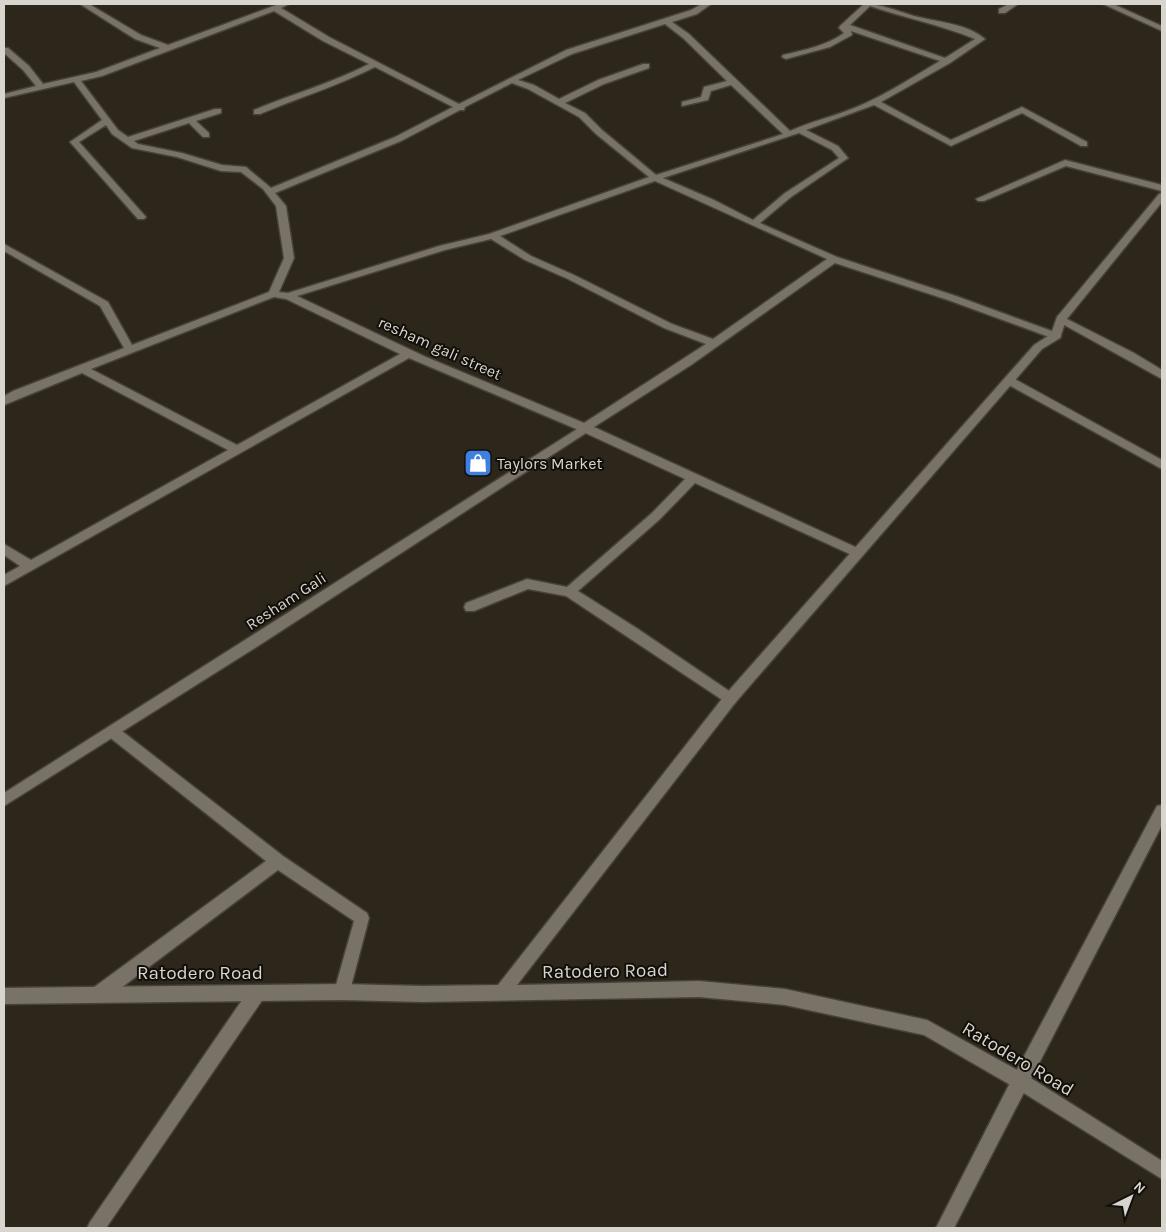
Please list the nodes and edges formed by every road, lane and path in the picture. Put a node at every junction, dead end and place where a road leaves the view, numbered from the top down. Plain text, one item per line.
1 (84, 4) edge
2 (284, 4) edge
3 (707, 4) edge
4 (870, 4) edge
5 (1014, 4) edge
6 (1107, 4) edge
7 (275, 8) junction
8 (1002, 11) dead end
9 (666, 21) junction
10 (846, 26) junction
11 (1162, 29) edge
12 (167, 48) junction
13 (5, 50) dead end
14 (786, 57) dead end
15 (947, 61) junction
16 (375, 64) junction
17 (646, 66) dead end
18 (76, 80) junction
19 (511, 80) junction
20 (734, 82) junction
21 (42, 88) junction
22 (4, 96) edge
23 (560, 102) junction
24 (875, 102) junction
25 (685, 104) dead end
26 (461, 108) junction
27 (218, 111) dead end
28 (257, 112) dead end
29 (190, 120) junction
30 (107, 121) junction
31 (800, 130) junction
32 (206, 135) dead end
33 (789, 135) junction
34 (128, 140) junction
35 (1084, 144) dead end
36 (654, 177) junction
37 (1162, 188) edge
38 (269, 192) junction
39 (1162, 196) edge
40 (981, 199) dead end
41 (141, 217) dead end
42 (754, 224) junction
43 (492, 236) junction
44 (4, 247) edge
45 (834, 259) junction
46 (273, 294) junction
47 (288, 296) junction
48 (1061, 318) junction
49 (1056, 336) junction
50 (715, 343) junction
51 (129, 349) junction
52 (408, 354) junction
53 (81, 368) junction
54 (1162, 375) edge
55 (1009, 380) junction
56 (4, 401) edge
57 (585, 428) junction
58 (237, 450) junction
59 (1162, 465) edge
60 (694, 477) junction
61 (4, 549) edge
62 (858, 553) junction
63 (30, 566) junction
64 (4, 581) edge
65 (568, 592) junction
66 (470, 607) dead end
67 (730, 699) junction
68 (113, 732) junction
69 (4, 800) edge
70 (1162, 811) edge
71 (278, 862) junction
72 (342, 992) junction
73 (257, 993) junction
74 (501, 993) junction
75 (99, 994) junction
76 (4, 996) edge
77 (1020, 1081) junction
78 (1162, 1171) edge
79 (96, 1228) edge
80 (945, 1228) edge

1 - 12 street
2 - 7 street
3 - 9 street
4 - 10 street
4 - 15 street
5 - 8 street
6 - 11 street
7 - 12 street
7 - 16 street
9 - 19 street
9 - 20 street
10 - 14 street
10 - 15 street
12 - 18 street
13 - 21 street
15 - 24 street
16 - 26 street
16 - 28 street
17 - 23 street
18 - 21 street
18 - 30 street
19 - 23 street
19 - 26 street
20 - 25 street
20 - 33 street
21 - 22 street
23 - 36 street
24 - 31 street
24 - 35 street
26 - 38 street
27 - 29 street
29 - 32 street
29 - 34 street
30 - 34 street
30 - 41 street
31 - 33 street
31 - 42 street
33 - 36 street
34 - 38 street
36 - 42 street
36 - 43 street
37 - 40 street
38 - 46 street
39 - 48 street
42 - 45 street
43 - 47 street
43 - 50 street
44 - 51 street
45 - 49 street
45 - 50 street, Resham Gali
46 - 47 street, resham gali street
46 - 51 street, resham gali street
47 - 52 street, resham gali street
48 - 49 street
48 - 54 street
49 - 55 street
50 - 57 street, Resham Gali
51 - 53 street, resham gali street
52 - 57 street, resham gali street
52 - 58 street
53 - 56 street, resham gali street
53 - 58 street
55 - 59 street
55 - 62 street
57 - 60 street, resham gali street
57 - 68 street, Resham Gali
58 - 63 street
60 - 62 street, resham gali street
60 - 65 street
61 - 63 street
62 - 67 street
63 - 64 street
65 - 66 street
65 - 67 street
67 - 74 street
68 - 69 street, Resham Gali
68 - 71 street
70 - 77 street
71 - 72 street
71 - 75 street
72 - 73 street, Ratodero Road
72 - 74 street, Ratodero Road
73 - 75 street, Ratodero Road
73 - 79 street
74 - 77 street, Ratodero Road
75 - 76 street, Ratodero Road
77 - 78 street, Ratodero Road
77 - 80 street

